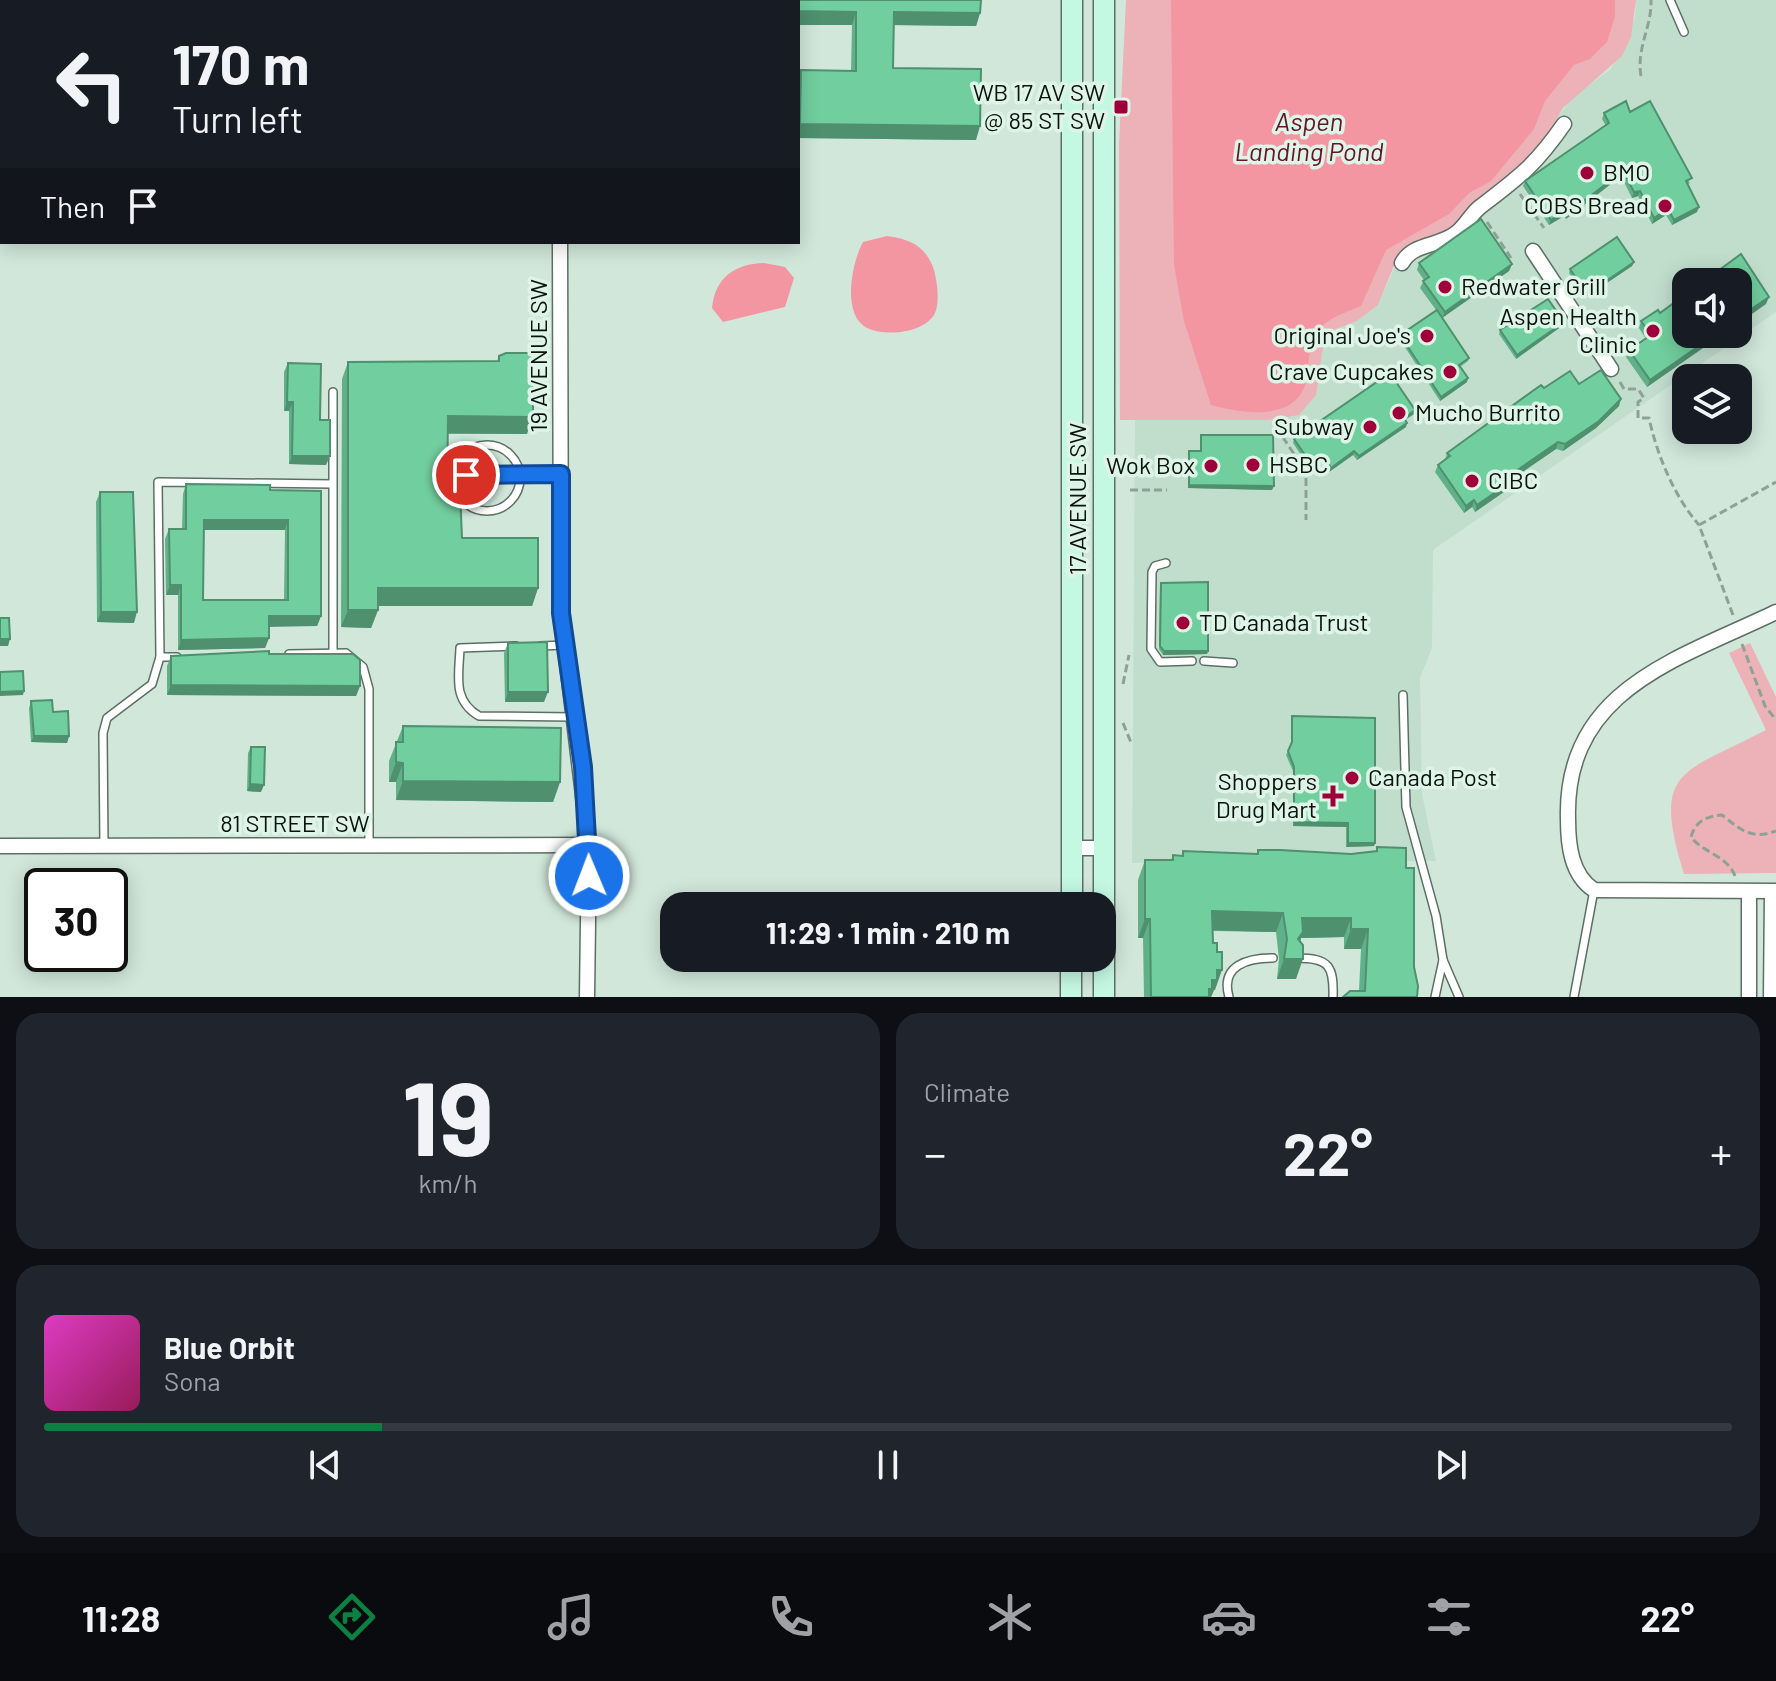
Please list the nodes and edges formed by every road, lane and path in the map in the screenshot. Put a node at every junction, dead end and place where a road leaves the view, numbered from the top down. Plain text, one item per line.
1 (1072, 0) edge
2 (1104, 0) edge
3 (1651, 0) edge
4 (1670, 0) edge
5 (1684, 32) dead end
6 (1641, 76) dead end
7 (1564, 124) dead end
8 (1514, 184) junction
9 (1072, 202) junction
10 (1104, 202) junction
11 (1478, 209) junction
12 (1544, 228) dead end
13 (560, 244) edge
14 (1533, 251) dead end
15 (1511, 258) edge
16 (1402, 263) dead end
17 (1615, 375) joint
18 (333, 392) dead end
19 (1276, 427) dead end
20 (1104, 445) junction
21 (1072, 446) junction
22 (561, 474) junction
23 (466, 475) dead end
24 (520, 475) junction
25 (1776, 482) edge
26 (332, 484) junction
27 (1130, 490) dead end
28 (1167, 490) dead end
29 (1306, 520) dead end
30 (1699, 525) junction
31 (1166, 563) dead end
32 (1776, 612) edge
33 (1734, 621) dead end
34 (1742, 644) dead end
35 (566, 645) junction
36 (521, 646) edge
37 (536, 646) edge
38 (333, 653) junction
39 (286, 654) edge
40 (1129, 655) dead end
41 (160, 657) junction
42 (191, 657) edge
43 (1192, 661) dead end
44 (1204, 661) dead end
45 (1233, 663) dead end
46 (1403, 695) dead end
47 (1123, 697) dead end
48 (576, 717) junction
49 (1776, 720) edge
50 (1122, 721) dead end
51 (1132, 745) dead end
52 (1776, 831) edge
53 (589, 845) junction
54 (0, 846) edge
55 (104, 846) junction
56 (369, 846) junction
57 (1072, 848) junction
58 (1104, 848) junction
59 (1735, 876) dead end
60 (1594, 890) junction
61 (1072, 892) edge
62 (1749, 892) junction
63 (1774, 892) edge
64 (1273, 958) dead end
65 (1297, 958) edge
66 (1443, 960) junction
67 (1071, 972) edge
68 (1070, 995) edge
69 (587, 997) edge
70 (1104, 997) edge
71 (1229, 997) edge
72 (1333, 997) edge
73 (1435, 997) edge
74 (1459, 997) edge
75 (1574, 997) edge
76 (1749, 997) edge
77 (1771, 997) edge

1 - 9 main road, 17 AVENUE SW
2 - 10 main road, 17 AVENUE SW
3 - 6 path
4 - 5 lane
7 - 8 street
8 - 11 street
8 - 12 path
9 - 10 main road
9 - 21 main road, 17 AVENUE SW
10 - 20 main road, 17 AVENUE SW
11 - 15 path
11 - 16 street
13 - 22 street, 19 AVENUE SW
14 - 17 street
17 - 30 path
18 - 26 lane
19 - 29 path
20 - 21 main road
20 - 58 main road, 17 AVENUE SW
21 - 57 main road, 17 AVENUE SW
22 - 24 lane
22 - 35 street, 19 AVENUE SW
23 - 24 lane
24 - 24 lane
25 - 30 path
26 - 38 lane
26 - 41 lane
27 - 28 path
30 - 33 path
31 - 43 lane
32 - 60 street
34 - 49 path
35 - 37 lane
35 - 48 street, 19 AVENUE SW
36 - 48 lane
38 - 39 lane
38 - 56 lane
40 - 47 path
41 - 42 lane
41 - 55 lane
44 - 45 lane
46 - 66 lane
48 - 53 street, 19 AVENUE SW
50 - 51 path
52 - 59 path
53 - 56 street, 81 STREET SW
53 - 69 street, 19 AVENUE SW
54 - 55 street, 81 STREET SW
55 - 56 street, 81 STREET SW
57 - 58 street
57 - 61 main road, 17 AVENUE SW
58 - 70 main road, 17 AVENUE SW
60 - 62 street
60 - 75 lane
62 - 63 street
62 - 76 street
63 - 77 street
64 - 71 lane
65 - 72 lane
66 - 73 lane
66 - 74 lane
67 - 68 main road

